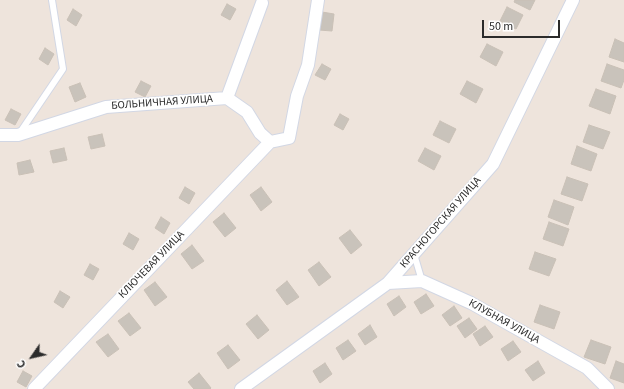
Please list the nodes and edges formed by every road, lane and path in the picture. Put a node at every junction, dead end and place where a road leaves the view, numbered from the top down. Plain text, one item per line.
1 (52, 0) edge
2 (318, 0) edge
3 (573, 0) edge
4 (262, 3) dead end
5 (227, 98) junction
6 (0, 135) edge
7 (18, 135) junction
8 (270, 142) junction
9 (414, 254) junction
10 (422, 281) junction
11 (388, 283) junction
12 (34, 389) edge
13 (241, 389) edge
14 (608, 389) edge

1 - 7 lane
2 - 8 street
3 - 9 street, КРАСНОГОРСКАЯ УЛИЦА
4 - 5 street, БОЛЬНИЧНАЯ УЛИЦА
5 - 7 street, БОЛЬНИЧНАЯ УЛИЦА
5 - 8 street
6 - 7 street, БОЛЬНИЧНАЯ УЛИЦА
8 - 12 street, КЛЮЧЕВАЯ УЛИЦА
9 - 10 lane
9 - 11 street, КРАСНОГОРСКАЯ УЛИЦА
10 - 11 street, КЛУБНАЯ УЛИЦА
10 - 14 street, КЛУБНАЯ УЛИЦА
11 - 13 street, КРАСНОГОРСКАЯ УЛИЦА

